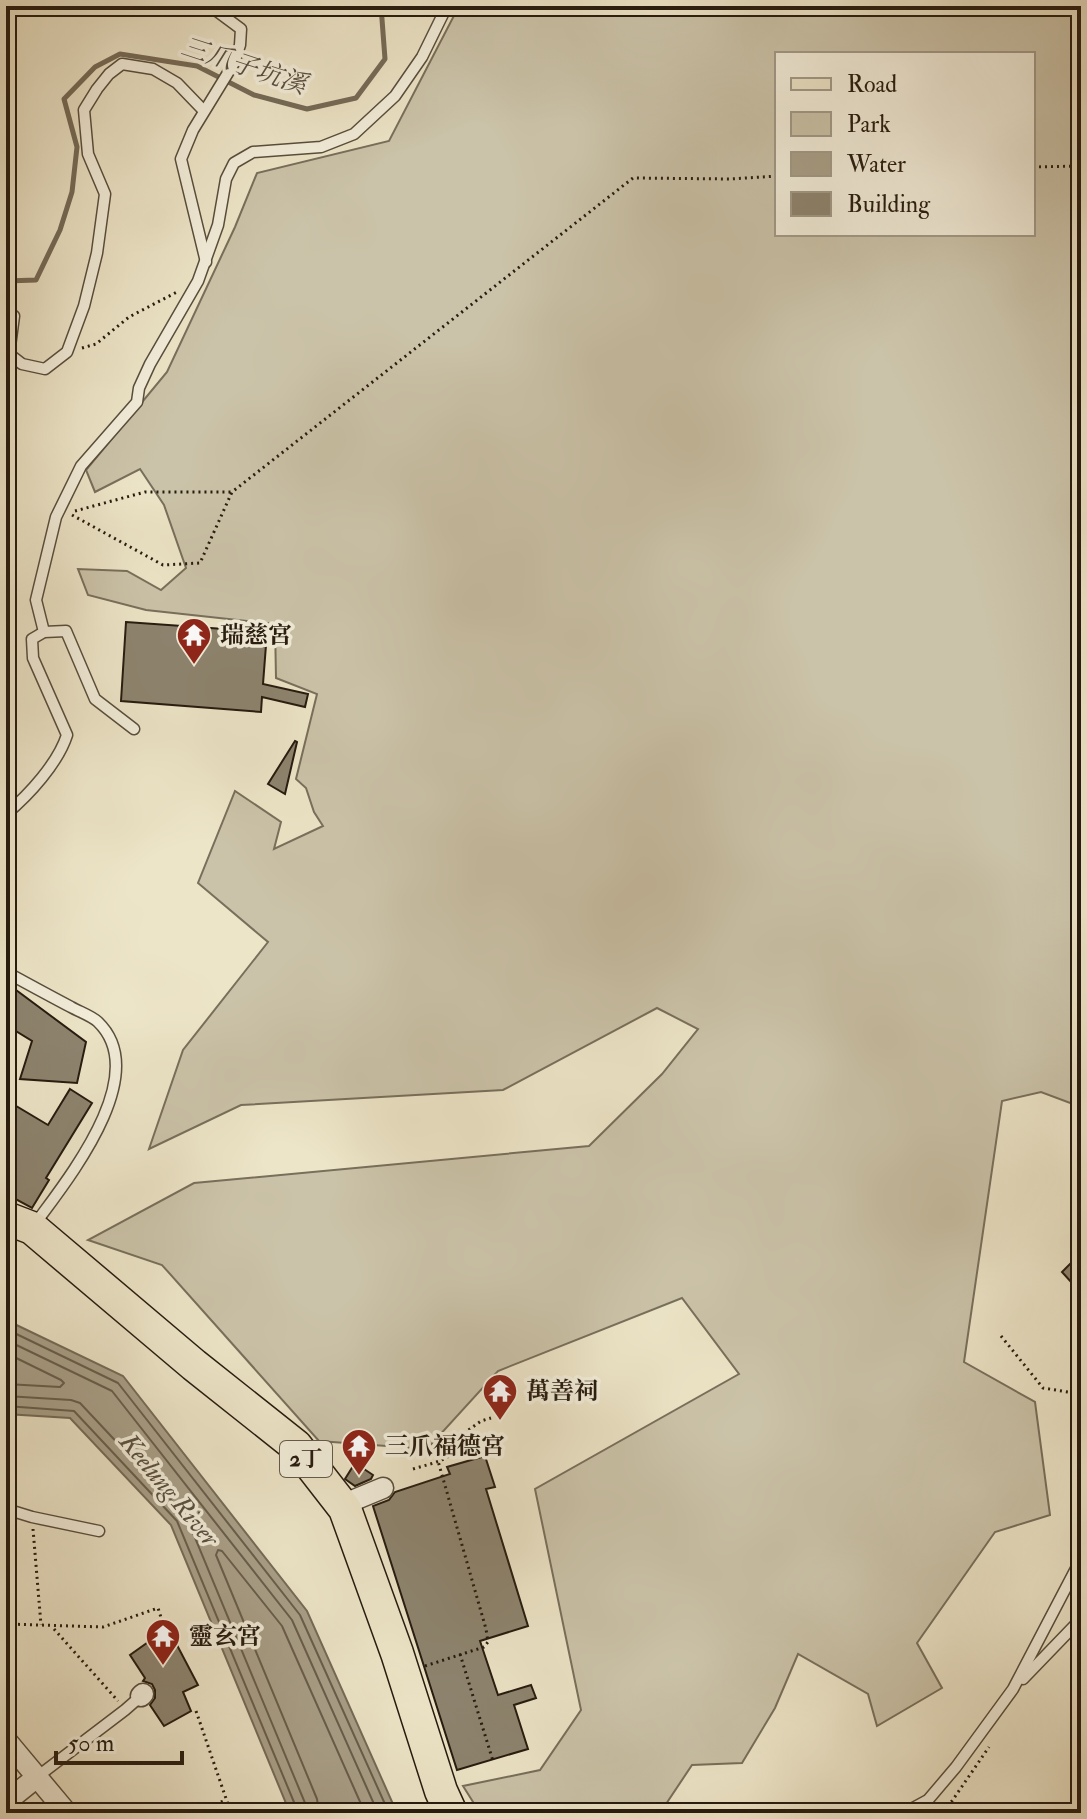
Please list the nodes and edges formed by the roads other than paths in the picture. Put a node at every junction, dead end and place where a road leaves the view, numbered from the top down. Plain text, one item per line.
1 (210, 6) edge
2 (447, 6) edge
3 (204, 111) junction
4 (206, 262) junction
5 (14, 316) dead end
6 (44, 632) junction
7 (134, 729) dead end
8 (6, 814) edge
9 (6, 972) edge
10 (19, 1223) edge
11 (383, 1488) dead end
12 (342, 1505) junction
13 (6, 1509) edge
14 (99, 1531) dead end
15 (1081, 1559) edge
16 (1081, 1622) edge
17 (1013, 1689) junction
18 (136, 1700) road end
19 (6, 1740) edge
20 (37, 1777) junction
21 (6, 1802) edge
22 (67, 1813) edge
23 (451, 1813) edge
24 (904, 1813) edge

1 - 3 lane
2 - 4 lane
3 - 4 lane
3 - 5 lane
4 - 6 lane
6 - 7 lane
6 - 8 lane
9 - 10 lane
10 - 12 main road, 2丁
11 - 12 street
12 - 23 main road, 2丁
13 - 14 lane
15 - 17 lane
16 - 17 lane
17 - 24 lane
18 - 20 lane
19 - 20 street
20 - 21 street
20 - 22 street

